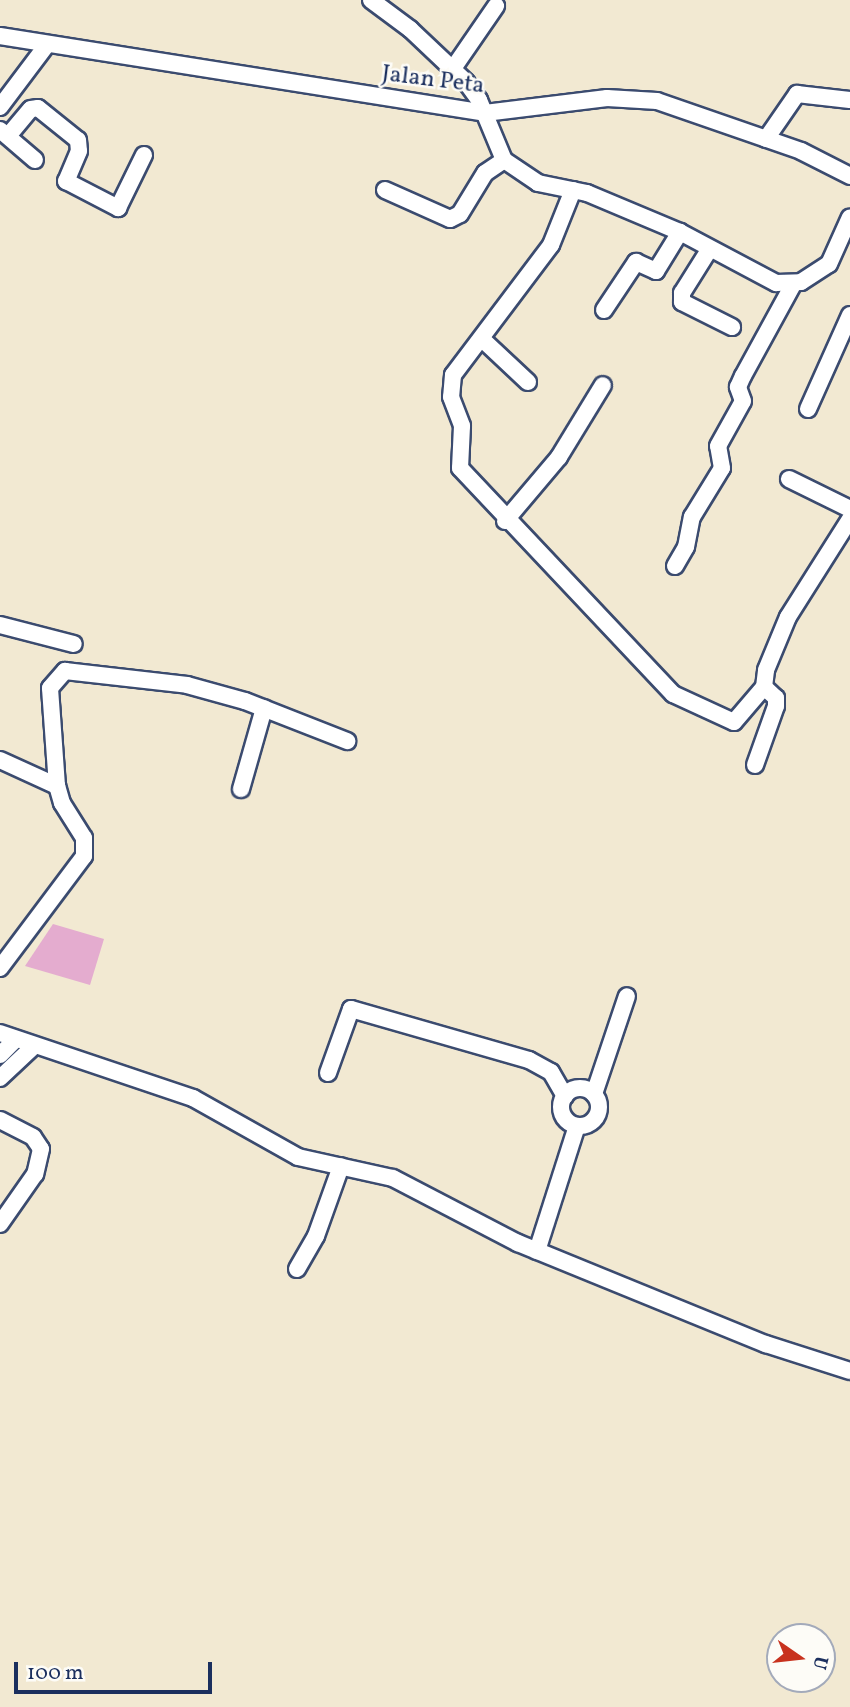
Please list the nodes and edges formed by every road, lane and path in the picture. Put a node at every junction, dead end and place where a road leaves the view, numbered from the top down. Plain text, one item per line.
1 (371, 0) edge
2 (401, 0) edge
3 (496, 6) dead end
4 (391, 13) junction
5 (0, 36) edge
6 (46, 46) junction
7 (452, 69) junction
8 (850, 100) edge
9 (0, 107) edge
10 (485, 113) junction
11 (4, 133) edge
12 (766, 139) junction
13 (144, 155) dead end
14 (35, 160) dead end
15 (503, 160) junction
16 (850, 176) edge
17 (385, 190) dead end
18 (573, 190) junction
19 (850, 217) edge
20 (680, 232) junction
21 (709, 250) junction
22 (794, 284) junction
23 (604, 310) dead end
24 (850, 315) edge
25 (732, 327) dead end
26 (482, 339) junction
27 (528, 382) dead end
28 (603, 385) dead end
29 (808, 409) dead end
30 (789, 479) dead end
31 (850, 509) edge
32 (850, 519) edge
33 (505, 521) junction
34 (675, 566) dead end
35 (0, 625) edge
36 (74, 644) dead end
37 (764, 687) junction
38 (264, 708) junction
39 (347, 741) dead end
40 (0, 760) edge
41 (755, 765) dead end
42 (57, 786) junction
43 (241, 789) dead end
44 (0, 968) edge
45 (626, 996) dead end
46 (7, 1037) edge
47 (33, 1047) junction
48 (0, 1055) edge
49 (328, 1073) dead end
50 (0, 1078) edge
51 (594, 1094) junction
52 (565, 1096) junction
53 (0, 1120) edge
54 (577, 1126) junction
55 (341, 1166) junction
56 (6, 1204) edge
57 (0, 1224) edge
58 (537, 1251) junction
59 (297, 1269) dead end
60 (850, 1371) edge

1 - 4 street
2 - 4 street
3 - 7 street
4 - 7 street
5 - 6 street, Jalan Peta
6 - 9 street
6 - 10 street, Jalan Peta
7 - 10 street
8 - 12 street
10 - 12 street, Jalan Peta
10 - 15 street
11 - 13 street
11 - 14 street
12 - 16 street, Jalan Peta
15 - 17 street
15 - 18 street
18 - 20 street
18 - 26 street
19 - 22 street
20 - 21 street
20 - 23 street
21 - 22 street
21 - 25 street
22 - 34 street
24 - 29 street
26 - 27 street
26 - 33 street
28 - 33 street
30 - 31 street
32 - 37 street
33 - 37 street
35 - 36 street
37 - 41 street
38 - 39 street
38 - 42 street
38 - 43 street
40 - 42 street
42 - 44 street
45 - 51 street
46 - 47 street
46 - 48 street
47 - 50 street
47 - 55 street
49 - 52 street
51 - 52 street
51 - 54 street
52 - 54 street
53 - 56 street
54 - 58 street
55 - 58 street
55 - 59 street
56 - 57 street
58 - 60 street

